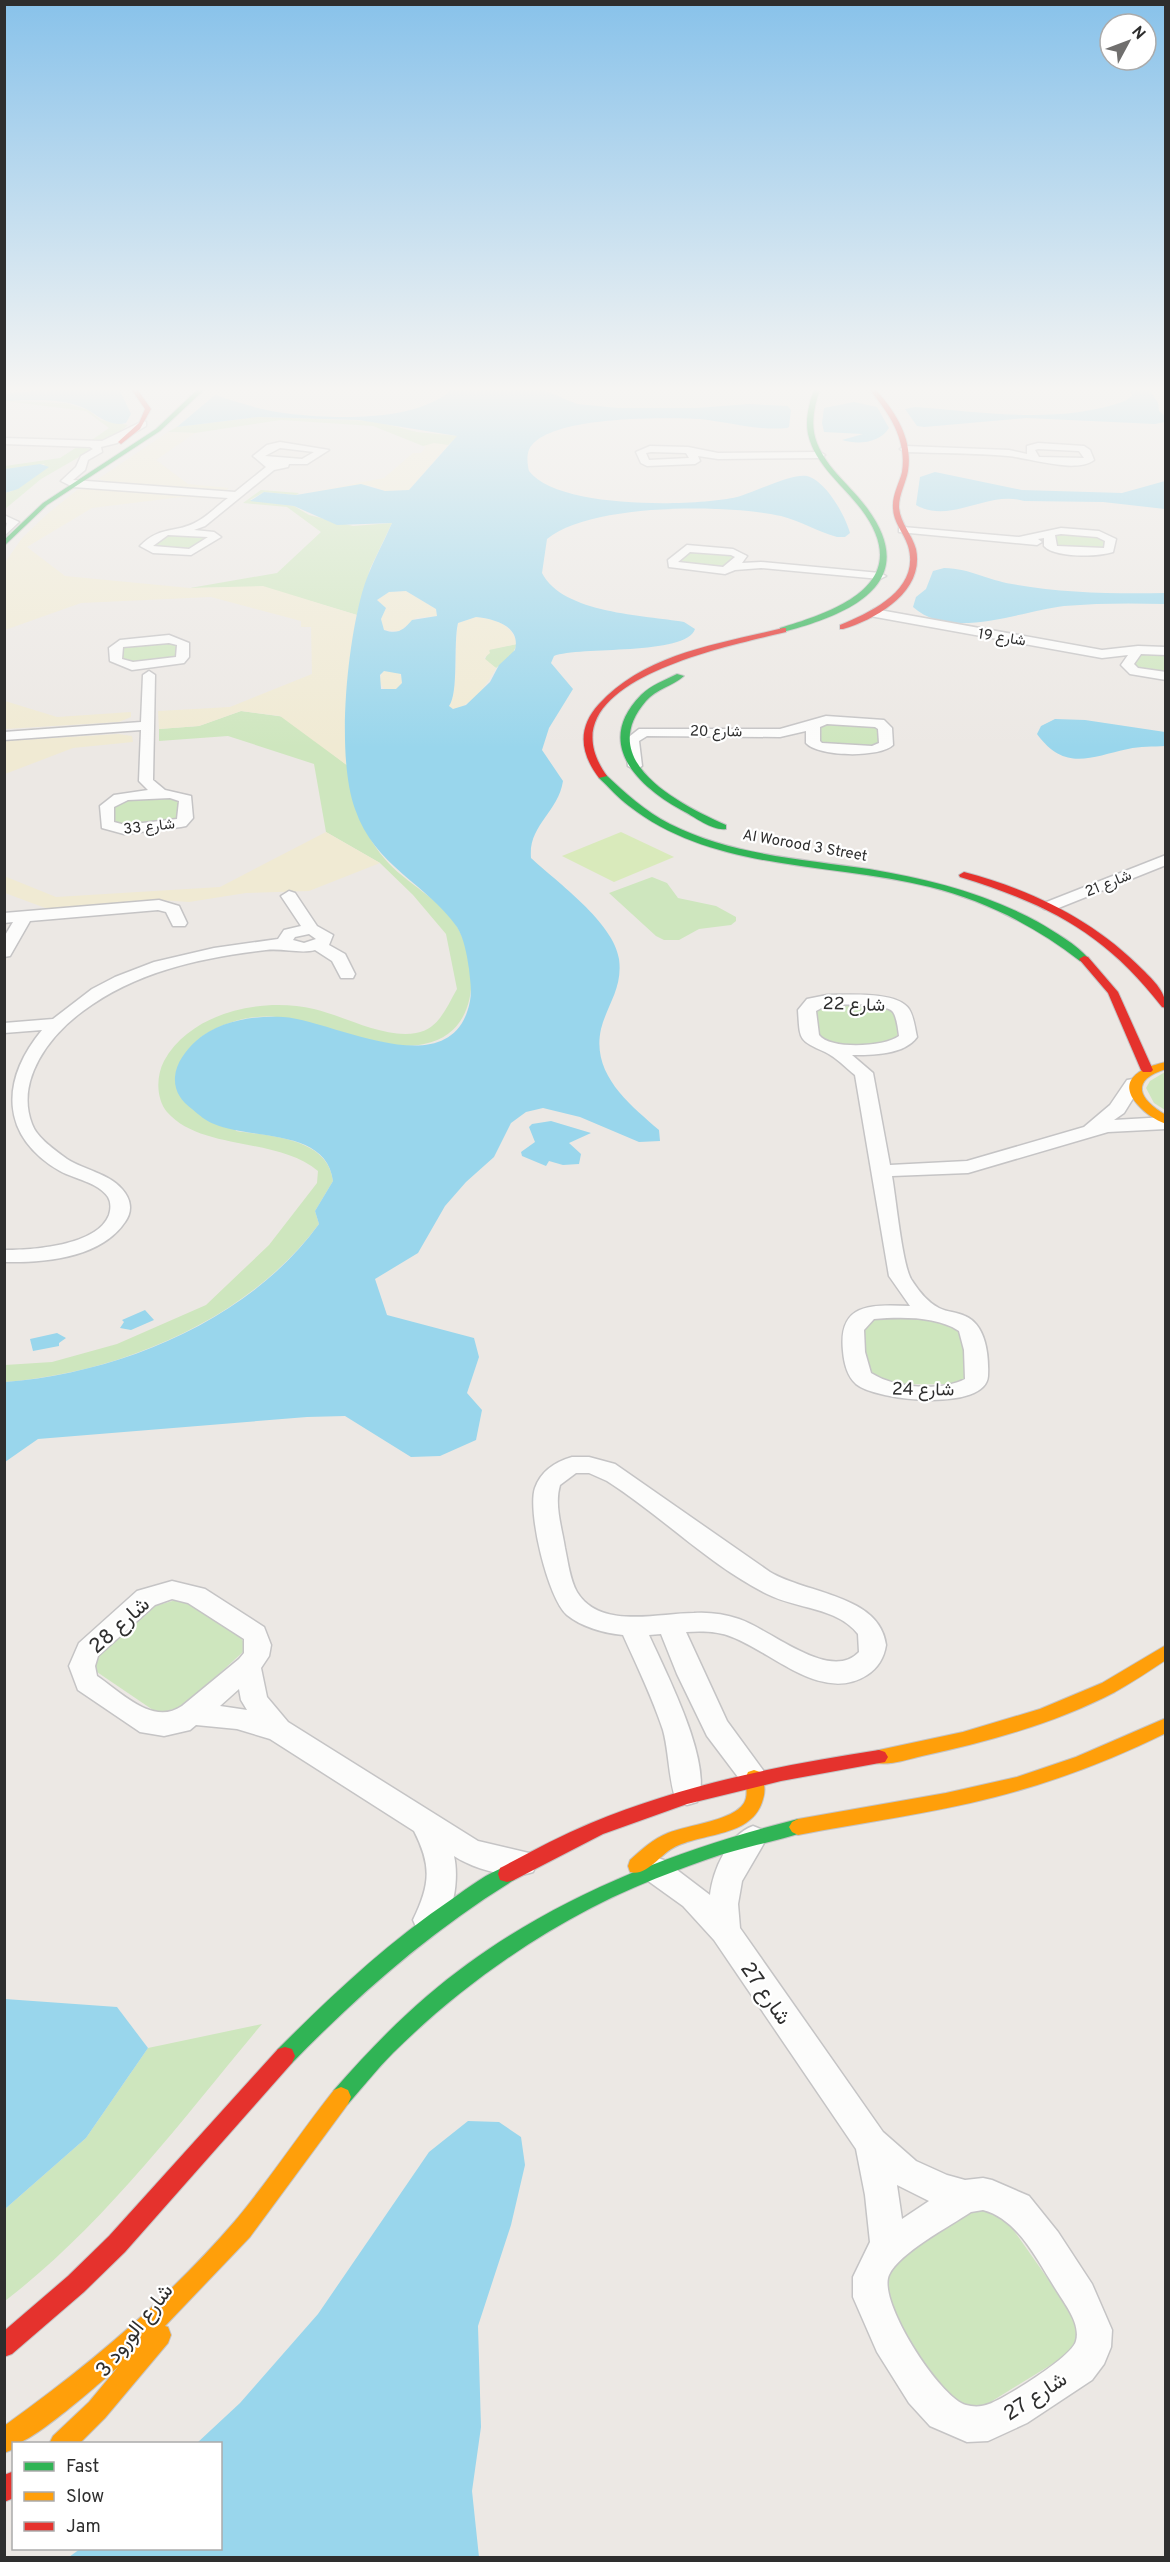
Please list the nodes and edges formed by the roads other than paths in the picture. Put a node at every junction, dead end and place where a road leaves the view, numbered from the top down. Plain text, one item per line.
1 (39, 509) edge
2 (223, 509) edge
3 (863, 509) edge
4 (898, 509) edge
5 (8, 514) edge
6 (203, 529) junction
7 (903, 530) junction
8 (4, 533) edge
9 (1049, 540) junction
10 (4, 544) edge
11 (741, 557) junction
12 (761, 565) junction
13 (733, 567) junction
14 (879, 578) junction
15 (879, 610) junction
16 (832, 632) dead end
17 (731, 644) junction
18 (1136, 651) junction
19 (1166, 651) edge
20 (1102, 654) junction
21 (167, 663) junction
22 (1127, 664) junction
23 (132, 666) junction
24 (149, 675) junction
25 (1166, 676) edge
26 (657, 687) junction
27 (813, 725) junction
28 (147, 726) junction
29 (653, 730) junction
30 (780, 733) junction
31 (4, 736) edge
32 (813, 743) junction
33 (636, 772) junction
34 (600, 775) junction
35 (146, 781) junction
36 (163, 795) junction
37 (124, 797) junction
38 (686, 811) junction
39 (737, 831) dead end
40 (1166, 859) edge
41 (945, 870) dead end
42 (288, 896) dead end
43 (1050, 906) junction
44 (25, 916) junction
45 (4, 918) edge
46 (179, 923) dead end
47 (310, 929) junction
48 (286, 943) junction
49 (318, 945) junction
50 (4, 952) edge
51 (347, 974) dead end
52 (1166, 1005) edge
53 (54, 1024) junction
54 (4, 1028) edge
55 (884, 1048) junction
56 (833, 1049) junction
57 (1166, 1065) edge
58 (1147, 1070) junction
59 (864, 1073) junction
60 (1133, 1084) junction
61 (1166, 1121) edge
62 (1088, 1131) junction
63 (882, 1171) junction
64 (4, 1256) edge
65 (899, 1276) junction
66 (879, 1312) junction
67 (934, 1315) junction
68 (671, 1626) junction
69 (633, 1628) junction
70 (1166, 1651) edge
71 (248, 1666) junction
72 (192, 1714) junction
73 (1166, 1725) edge
74 (278, 1730) junction
75 (754, 1777) junction
76 (687, 1794) junction
77 (426, 1826) junction
78 (753, 1838) junction
79 (523, 1863) junction
80 (654, 1869) junction
81 (624, 1882) junction
82 (725, 1930) junction
83 (421, 1931) junction
84 (871, 2144) junction
85 (965, 2196) junction
86 (888, 2248) junction
87 (202, 2273) junction
88 (4, 2346) edge
89 (97, 2410) junction
90 (4, 2441) edge
91 (50, 2442) edge
92 (64, 2442) edge

1 - 10 street
2 - 6 street
3 - 14 street
4 - 7 street
5 - 8 street
6 - 6 street
7 - 9 street
7 - 15 street
9 - 9 street
11 - 12 street
11 - 13 street
11 - 13 street
12 - 13 street
12 - 14 street
14 - 15 street
14 - 17 street, Al Worood 3 Street
15 - 16 street
15 - 20 street, شارع 19
17 - 26 street, Al Worood 3 Street
17 - 34 street, Al Worood 3 Street
18 - 19 street, شارع 19
18 - 20 street, شارع 19
18 - 22 street
20 - 22 street, شارع 19
21 - 23 street
21 - 23 street
21 - 24 street
22 - 25 street, شارع 19
23 - 24 street
24 - 28 street
26 - 29 street
26 - 33 street, Al Worood 3 Street
27 - 30 street, شارع 20
27 - 32 street
27 - 32 street, شارع 20
28 - 31 street
28 - 35 street
29 - 30 street, شارع 20
29 - 33 street
30 - 32 street, شارع 20
33 - 38 street, Al Worood 3 Street
34 - 38 street
34 - 58 street, Al Worood 3 Street
35 - 36 street, شارع 33
35 - 37 street, شارع 33
36 - 37 street, شارع 33
36 - 37 street, شارع 33
38 - 39 street, Al Worood 3 Street
40 - 43 street, شارع 21
41 - 43 street
42 - 47 street
43 - 52 street
44 - 45 street
44 - 46 street
44 - 50 street
47 - 48 street
47 - 49 street
48 - 49 street
48 - 53 street
49 - 51 street
53 - 54 street
53 - 64 street
55 - 56 street, شارع 22
55 - 56 street, شارع 22
55 - 59 street, شارع 22
56 - 59 street, شارع 22
57 - 58 street
58 - 60 street
59 - 63 street
60 - 61 street
60 - 62 street
61 - 62 street
62 - 63 street
63 - 65 street, شارع 24
65 - 66 street, شارع 24
65 - 67 street, شارع 24
66 - 67 street, شارع 24
66 - 67 street, شارع 24
68 - 69 street
68 - 69 street
68 - 75 street
69 - 76 street
70 - 75 street
71 - 72 street, شارع 28
71 - 72 street, شارع 28
71 - 74 street, شارع 28
72 - 74 street, شارع 28
73 - 78 street
74 - 77 street, شارع 28
75 - 76 street
75 - 81 street
76 - 79 street
77 - 79 street, شارع 28
77 - 83 street
78 - 80 street
78 - 82 street, شارع 27
79 - 83 street
80 - 81 street
80 - 82 street, شارع 27
81 - 87 street
82 - 84 street, شارع 27
83 - 88 street
84 - 85 street, شارع 27
84 - 86 street, شارع 27
85 - 86 street, شارع 27
85 - 86 street, شارع 27
87 - 89 street, شارع الورود 3
87 - 90 street
89 - 91 street, شارع الورود 3
89 - 92 street, شارع الورود 3

